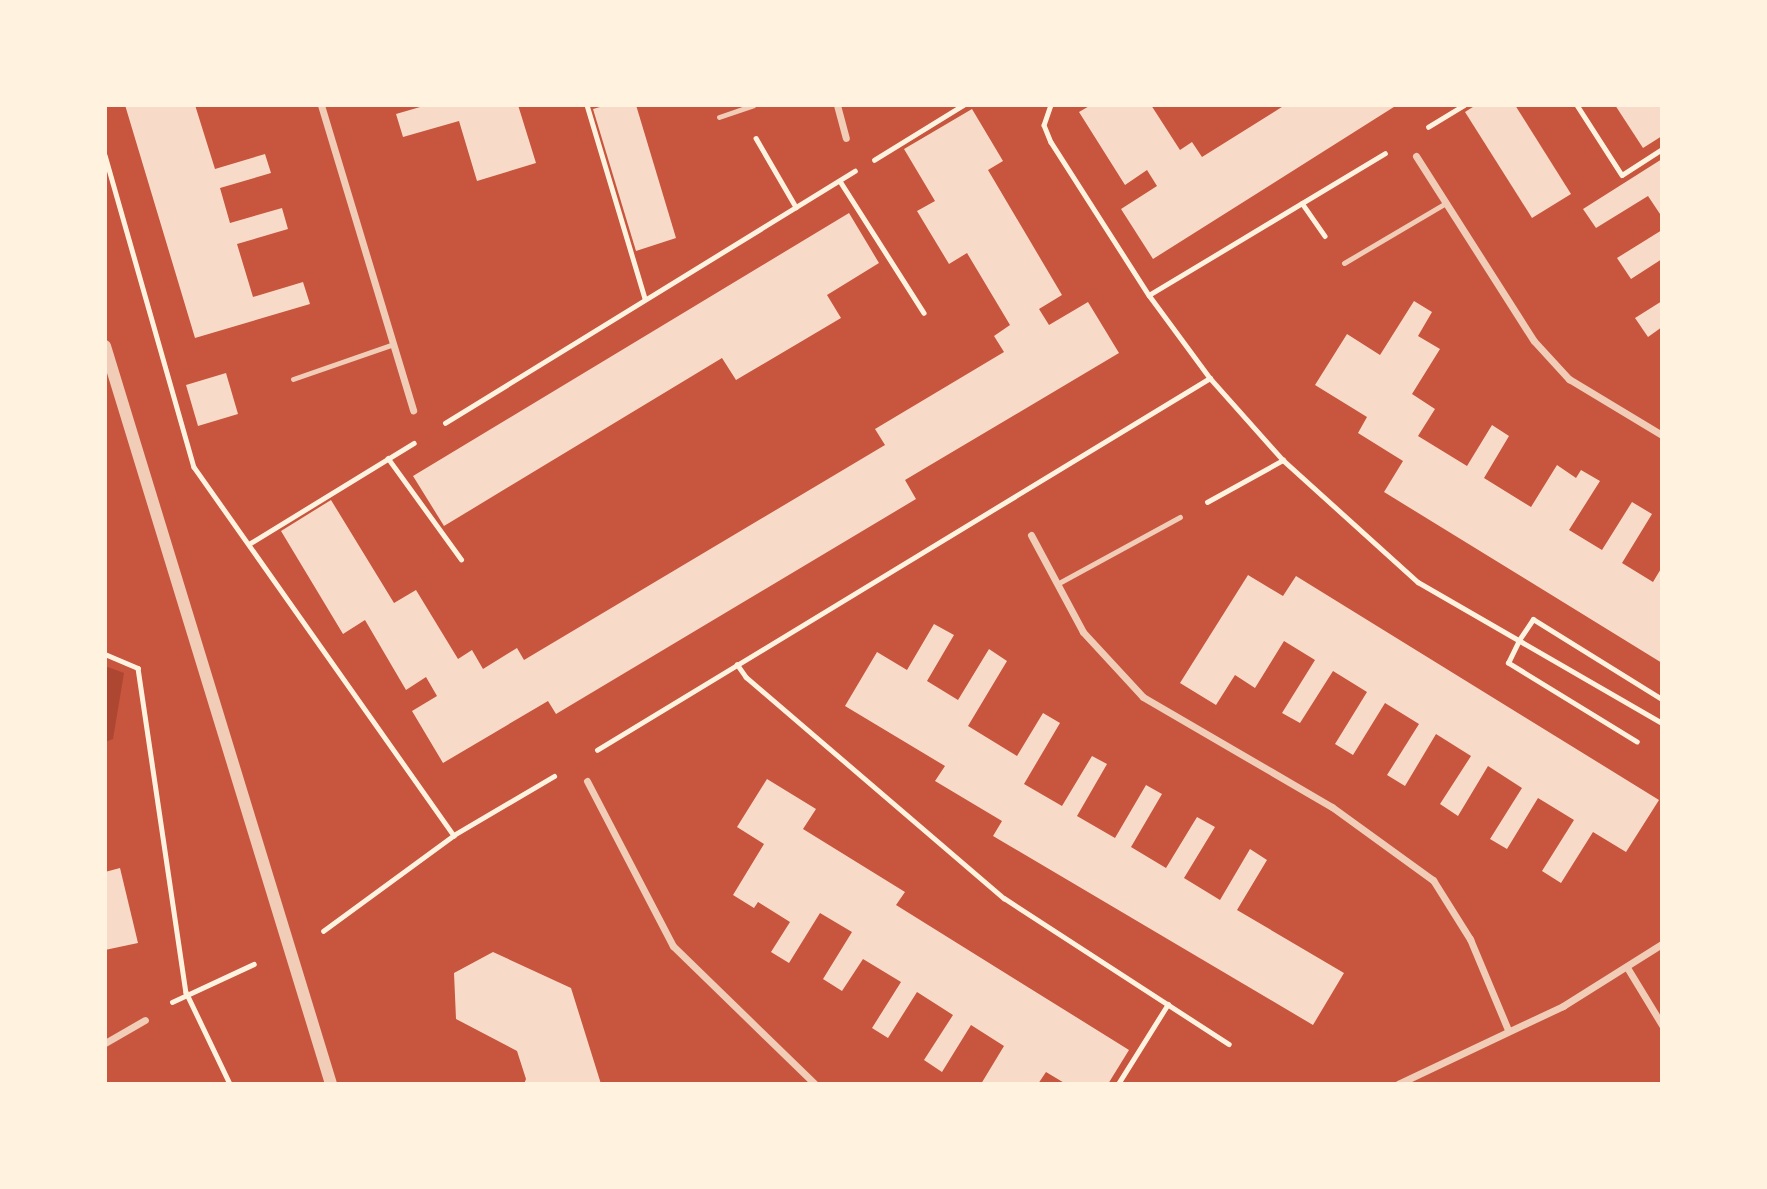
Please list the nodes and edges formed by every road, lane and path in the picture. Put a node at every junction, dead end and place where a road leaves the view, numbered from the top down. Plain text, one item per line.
1 (321, 105) edge
2 (587, 105) edge
3 (754, 105) edge
4 (837, 105) edge
5 (963, 105) edge
6 (1051, 105) edge
7 (1058, 105) edge
8 (1066, 105) edge
9 (1464, 105) edge
10 (1577, 105) edge
11 (739, 110) junction
12 (719, 117) dead end
13 (1417, 134) dead end
14 (846, 138) dead end
15 (1393, 148) dead end
16 (1662, 149) edge
17 (105, 155) edge
18 (1416, 156) dead end
19 (840, 181) junction
20 (1302, 203) junction
21 (1444, 204) junction
22 (796, 207) junction
23 (1344, 263) joint
24 (1149, 295) junction
25 (645, 298) junction
26 (924, 313) dead end
27 (391, 345) junction
28 (105, 346) edge
29 (1210, 378) junction
30 (293, 379) dead end
31 (413, 410) dead end
32 (435, 429) dead end
33 (1662, 435) edge
34 (424, 436) dead end
35 (388, 458) junction
36 (1283, 460) junction
37 (1180, 517) joint
38 (1031, 536) dead end
39 (249, 544) junction
40 (461, 559) dead end
41 (1057, 584) junction
42 (1519, 640) junction
43 (105, 654) edge
44 (737, 664) junction
45 (1662, 699) edge
46 (1662, 723) edge
47 (1637, 742) dead end
48 (587, 756) dead end
49 (565, 770) dead end
50 (586, 781) dead end
51 (454, 835) junction
52 (317, 935) dead end
53 (1662, 944) edge
54 (254, 964) dead end
55 (1628, 969) junction
56 (186, 992) junction
57 (1168, 1004) junction
58 (145, 1020) joint
59 (1662, 1025) edge
60 (1508, 1030) junction
61 (105, 1043) edge
62 (1229, 1044) dead end
63 (230, 1084) edge
64 (331, 1084) edge
65 (815, 1084) edge
66 (1118, 1084) edge
67 (1398, 1084) edge

1 - 27 street
2 - 25 path
3 - 11 lane
4 - 14 street
5 - 19 path
6 - 24 path
7 - 8 path
9 - 13 path
10 - 16 path
11 - 12 lane
11 - 22 path
15 - 20 path
17 - 39 path
18 - 21 street
19 - 22 path
19 - 26 path
20 - 23 path
20 - 24 path
21 - 23 lane
21 - 33 street
22 - 25 path
24 - 29 path
25 - 32 path
27 - 30 lane
27 - 31 street
28 - 64 street
29 - 36 path
29 - 44 path
34 - 35 path
35 - 39 path
35 - 40 path
36 - 37 path
36 - 42 path
37 - 41 lane
38 - 41 street
39 - 51 path
41 - 60 street
42 - 45 path
42 - 46 path
42 - 47 path
43 - 56 path
44 - 48 path
44 - 57 path
49 - 51 path
50 - 65 street
51 - 52 path
53 - 55 street
54 - 56 path
55 - 59 street
55 - 60 street
56 - 58 path
56 - 63 path
57 - 62 path
57 - 66 path
58 - 61 street
60 - 67 street

